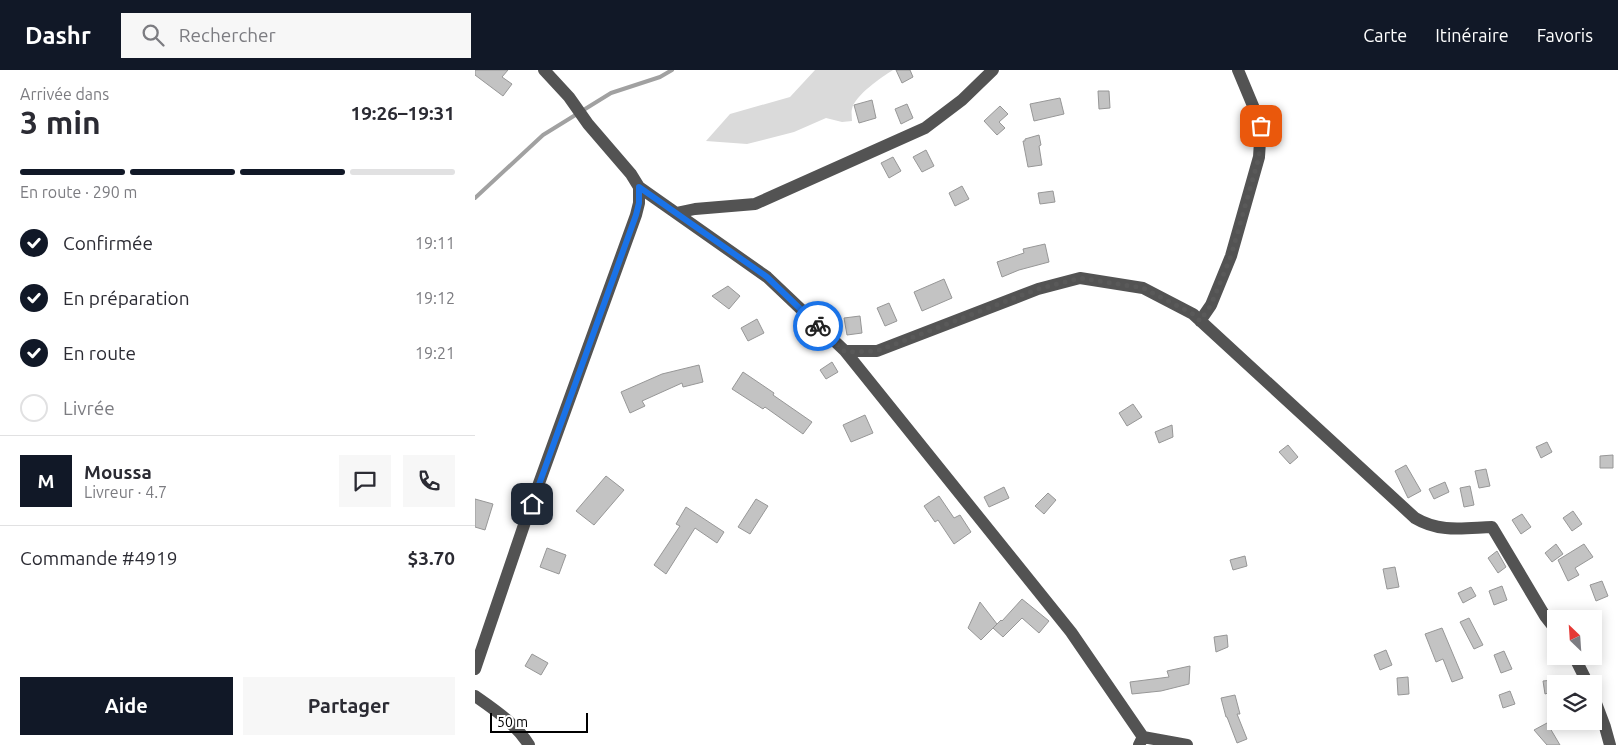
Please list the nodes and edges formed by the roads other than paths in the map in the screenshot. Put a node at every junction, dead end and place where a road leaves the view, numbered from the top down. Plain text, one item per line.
1 (544, 70) edge
2 (993, 70) edge
3 (1237, 70) edge
4 (639, 187) junction
5 (675, 213) junction
6 (1200, 321) junction
7 (845, 352) junction
8 (1547, 619) edge
9 (475, 669) edge
10 (475, 696) edge
11 (1602, 719) edge
12 (1141, 741) edge
13 (529, 745) edge
14 (1187, 745) edge
15 (1610, 745) edge

1 - 4 street
2 - 5 street
3 - 6 street
4 - 5 street
4 - 9 street
5 - 7 street
6 - 7 street
6 - 8 street
7 - 12 street
10 - 13 street
11 - 15 street
12 - 14 street

